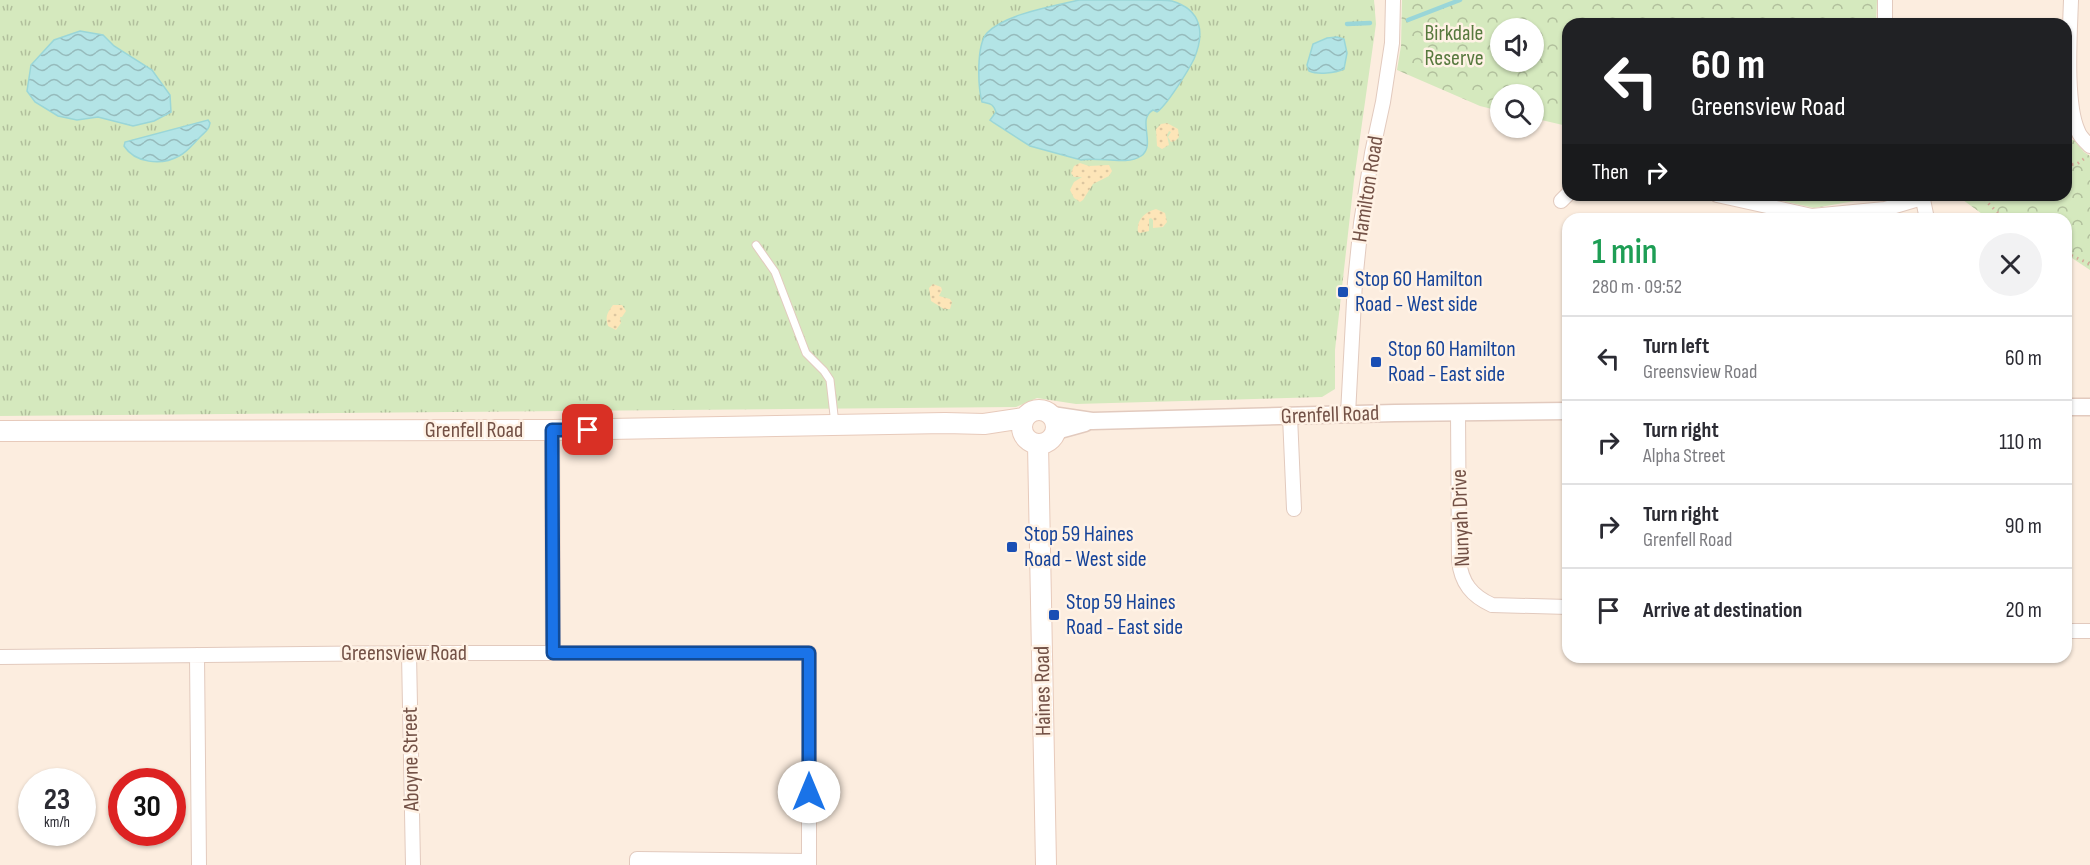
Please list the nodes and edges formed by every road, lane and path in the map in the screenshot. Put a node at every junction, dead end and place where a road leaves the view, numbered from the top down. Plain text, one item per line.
1 (1393, 0) edge
2 (1885, 0) edge
3 (2071, 0) edge
4 (1885, 18) edge
5 (2071, 18) edge
6 (2072, 94) edge
7 (2090, 148) edge
8 (2072, 164) edge
9 (1744, 201) edge
10 (1910, 201) edge
11 (1986, 201) edge
12 (1798, 213) edge
13 (1843, 213) edge
14 (1998, 213) edge
15 (756, 244) dead end
16 (2072, 256) edge
17 (2090, 264) edge
18 (2072, 407) edge
19 (2090, 407) edge
20 (1562, 411) edge
21 (1458, 412) junction
22 (1348, 414) junction
23 (1290, 416) junction
24 (1054, 423) junction
25 (835, 425) junction
26 (0, 430) edge
27 (552, 430) junction
28 (1029, 432) junction
29 (1294, 508) dead end
30 (1562, 607) edge
31 (2072, 631) edge
32 (2090, 631) edge
33 (409, 653) junction
34 (553, 653) junction
35 (197, 655) junction
36 (0, 657) edge
37 (809, 863) edge
38 (199, 865) edge
39 (413, 865) edge
40 (637, 865) edge
41 (1046, 865) edge

1 - 22 street, Hamilton Road
2 - 4 street
3 - 5 street
6 - 7 street
7 - 8 path
9 - 12 street
10 - 13 street
11 - 14 path
15 - 25 lane
16 - 17 path
18 - 19 street
20 - 21 street, Grenfell Road
21 - 22 street, Grenfell Road
21 - 30 street, Nunyah Drive
22 - 23 street, Grenfell Road
23 - 24 street, Grenfell Road
23 - 29 street
24 - 28 main road
24 - 28 main road
25 - 27 main road, Grenfell Road
25 - 28 main road, Grenfell Road
26 - 27 main road, Grenfell Road
27 - 34 street
28 - 41 main road, Haines Road
31 - 32 street
33 - 34 street, Greensview Road
33 - 35 street, Greensview Road
33 - 39 street, Aboyne Street
34 - 37 street, Greensview Road
35 - 36 street, Greensview Road
35 - 38 street
37 - 40 street

